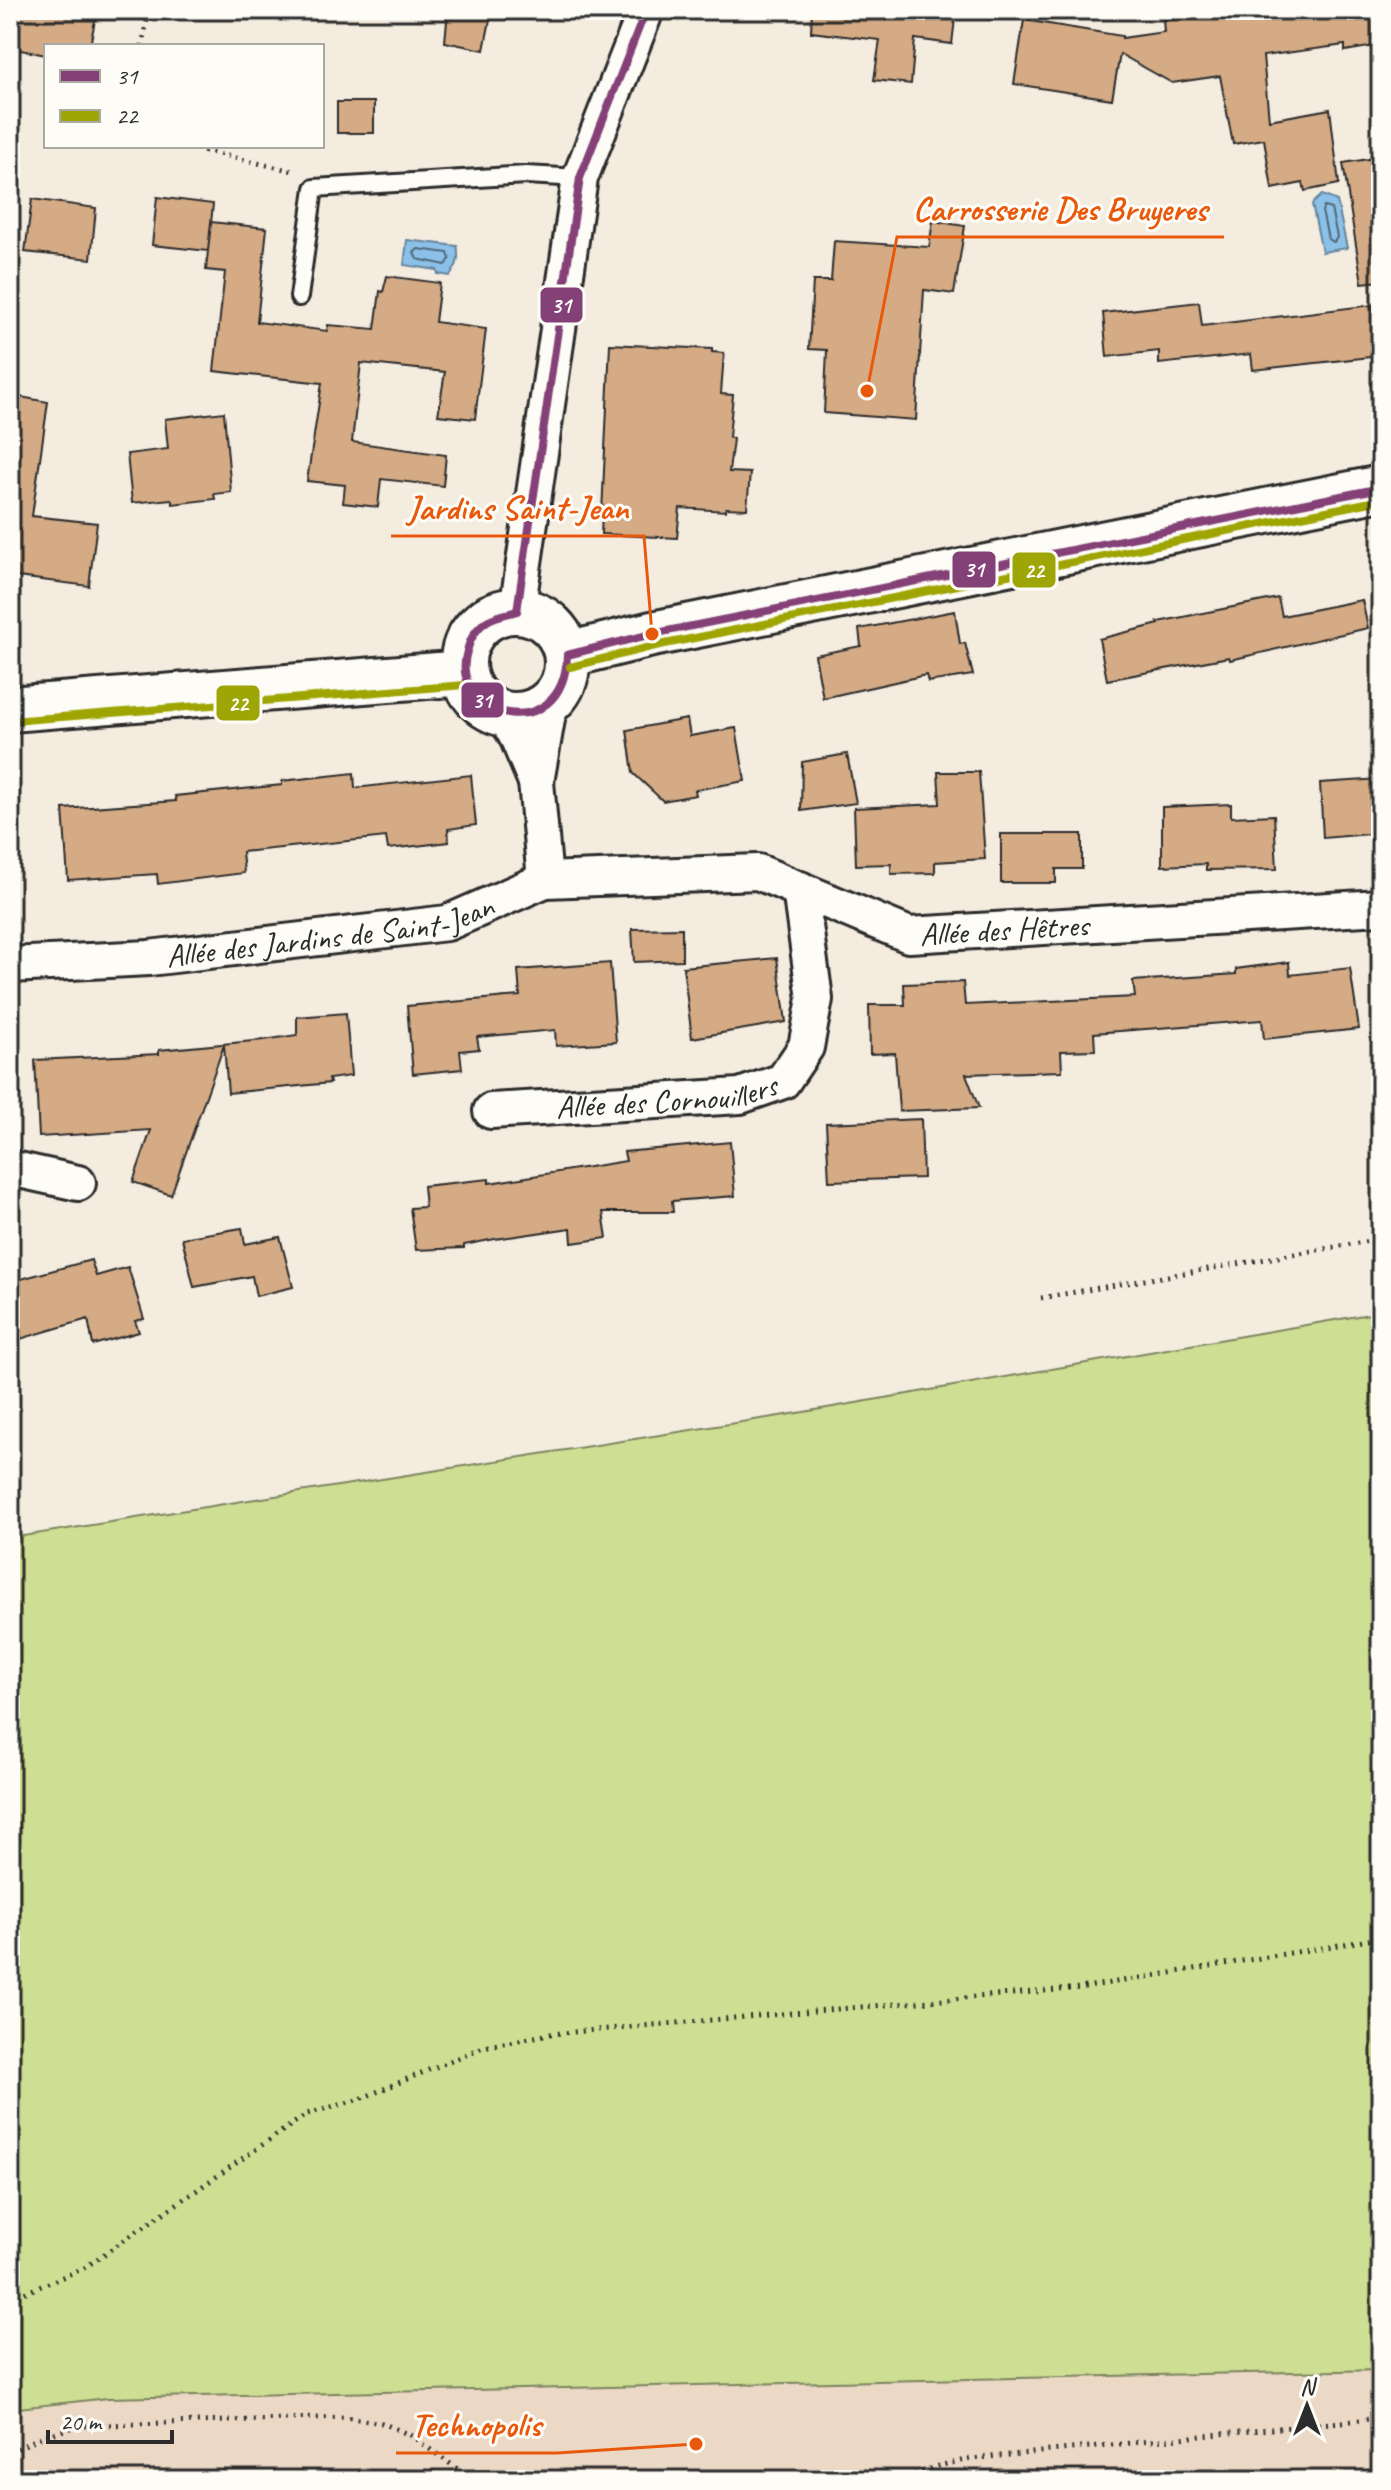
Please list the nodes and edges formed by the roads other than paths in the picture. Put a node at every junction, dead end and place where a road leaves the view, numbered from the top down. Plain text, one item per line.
1 (646, 10) edge
2 (580, 178) junction
3 (299, 297) dead end
4 (1381, 488) edge
5 (517, 611) junction
6 (567, 655) junction
7 (464, 673) junction
8 (550, 702) junction
9 (10, 709) edge
10 (504, 714) junction
11 (536, 782) junction
12 (545, 880) junction
13 (800, 889) junction
14 (1381, 907) edge
15 (10, 965) edge
16 (491, 1111) dead end
17 (10, 1168) edge
18 (78, 1183) dead end

1 - 2 street
2 - 3 lane
2 - 5 street
4 - 6 main road
5 - 6 main road
5 - 7 main road
6 - 8 main road
7 - 9 main road
7 - 10 main road
8 - 10 main road
8 - 11 street
10 - 11 street
11 - 12 street
12 - 13 street, Allée des Hêtres
12 - 15 street, Allée des Jardins de Saint-Jean
13 - 14 street, Allée des Hêtres
13 - 16 street, Allée des Cornouillers
17 - 18 street

